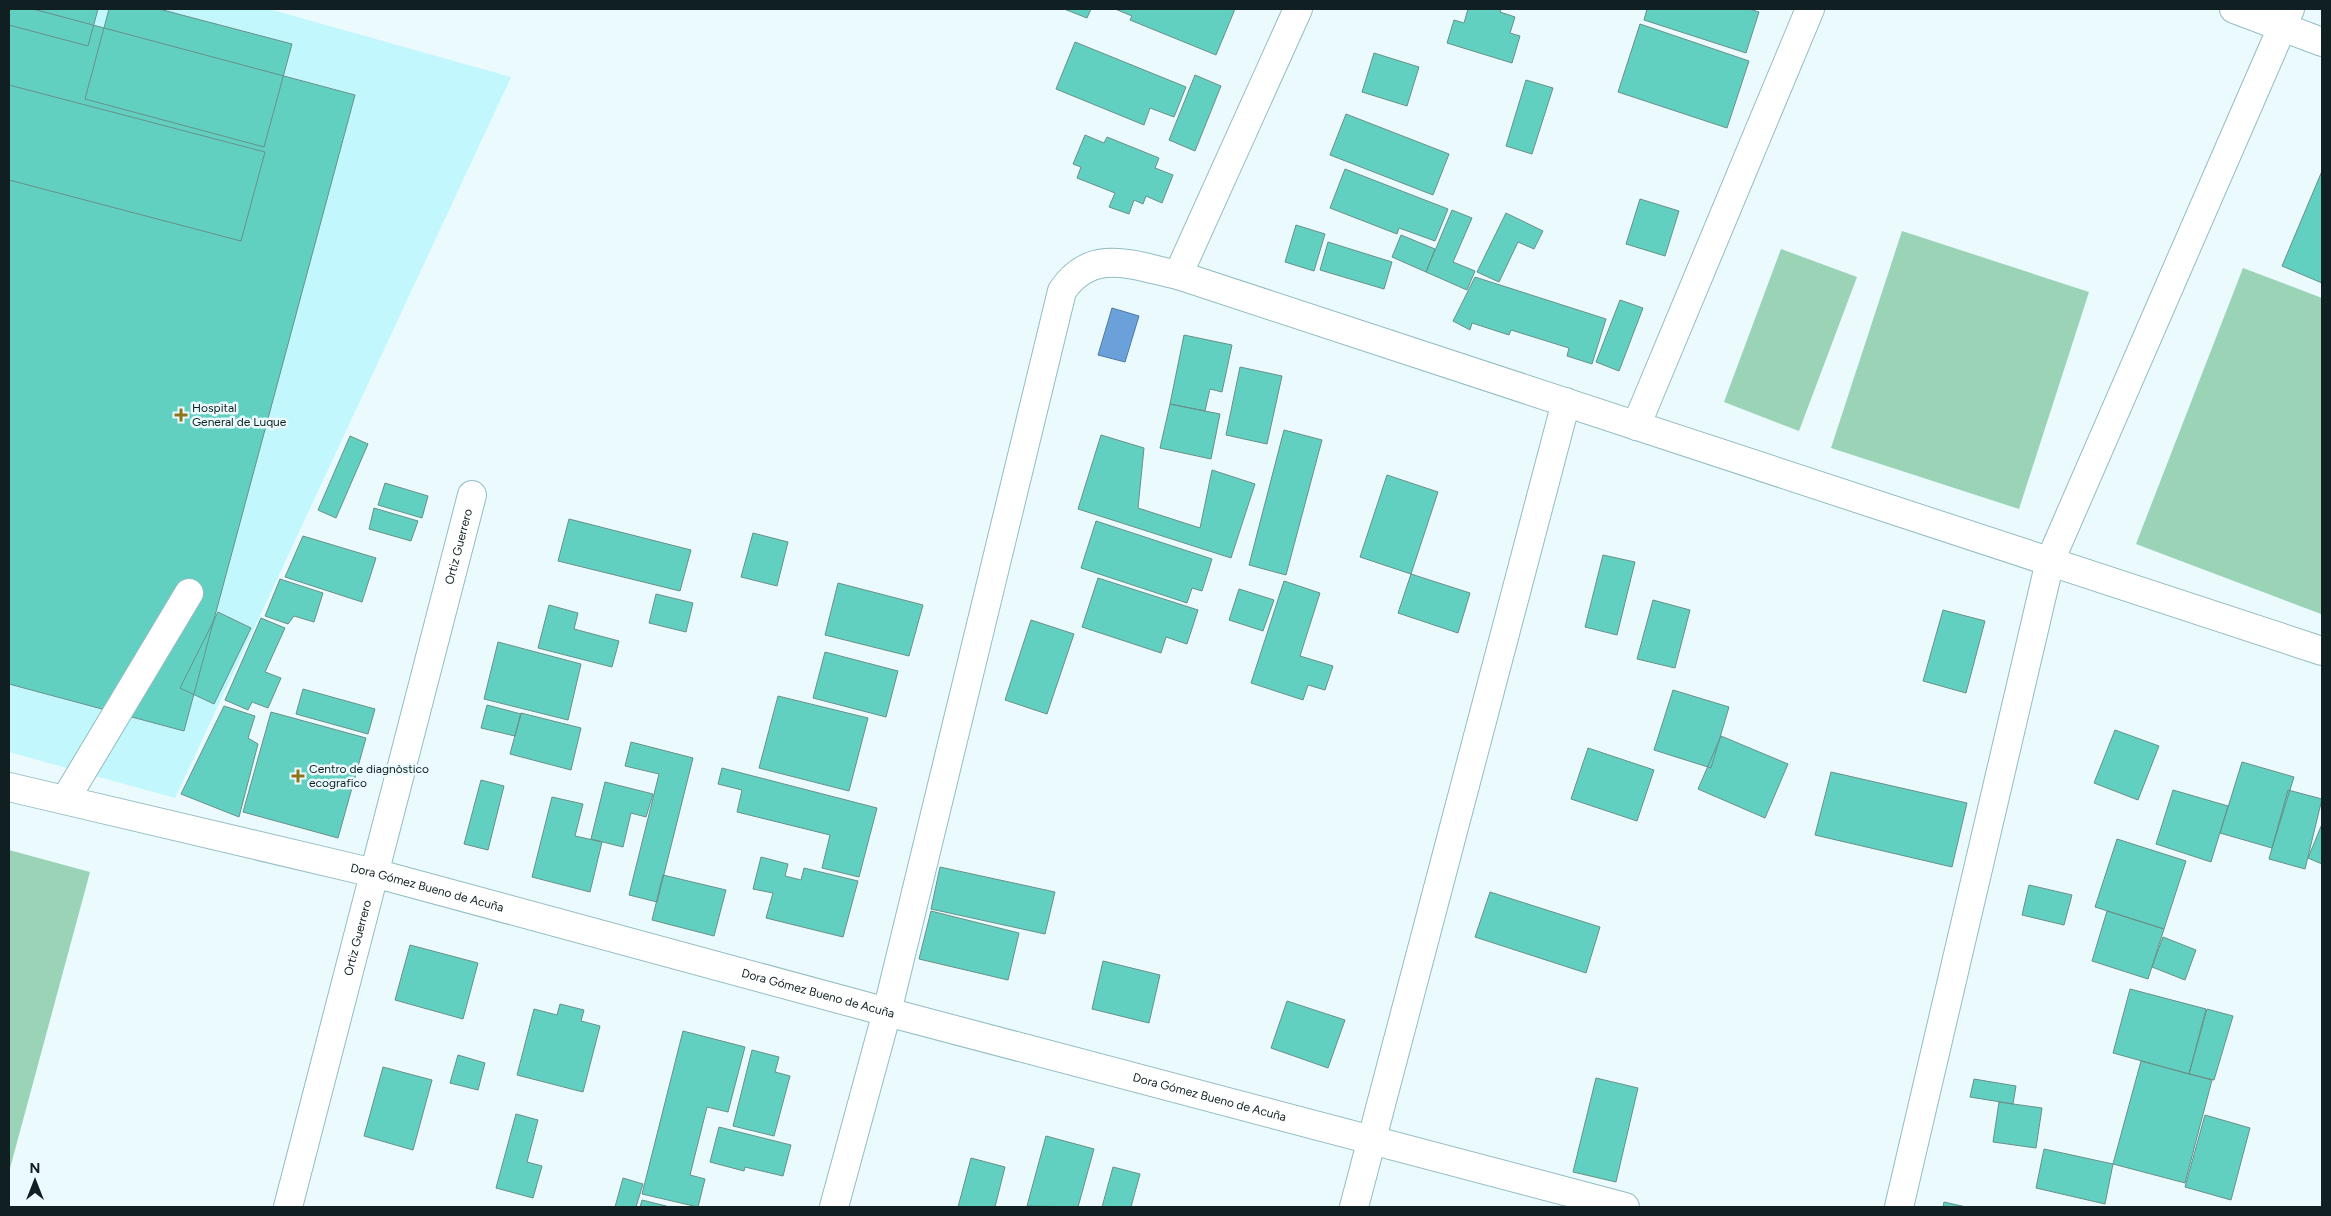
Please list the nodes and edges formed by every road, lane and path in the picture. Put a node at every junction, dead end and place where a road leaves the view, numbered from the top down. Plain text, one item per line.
1 (1298, 9) edge
2 (1810, 9) edge
3 (2234, 9) edge
4 (2286, 18) edge
5 (2322, 42) edge
6 (1178, 275) junction
7 (1566, 402) junction
8 (1636, 426) junction
9 (472, 495) dead end
10 (2050, 561) junction
11 (189, 593) dead end
12 (2322, 651) edge
13 (9, 787) edge
14 (65, 800) junction
15 (374, 873) junction
16 (887, 1012) junction
17 (1370, 1140) junction
18 (288, 1207) edge
19 (834, 1207) edge
20 (1354, 1207) edge
21 (1625, 1207) edge
22 (1899, 1207) edge

1 - 6 street
2 - 8 street
3 - 4 street
4 - 5 street
4 - 10 street
6 - 7 street
6 - 16 street
7 - 8 street
7 - 17 street
8 - 10 street
9 - 15 street, Ortiz Guerrero
10 - 12 street
10 - 22 street
11 - 14 street
13 - 14 street, Dora Gómez Bueno de Acuña
14 - 15 street, Dora Gómez Bueno de Acuña
15 - 16 street, Dora Gómez Bueno de Acuña
15 - 18 street, Ortiz Guerrero
16 - 17 street, Dora Gómez Bueno de Acuña
16 - 19 street
17 - 20 street
17 - 21 street, Dora Gómez Bueno de Acuña

